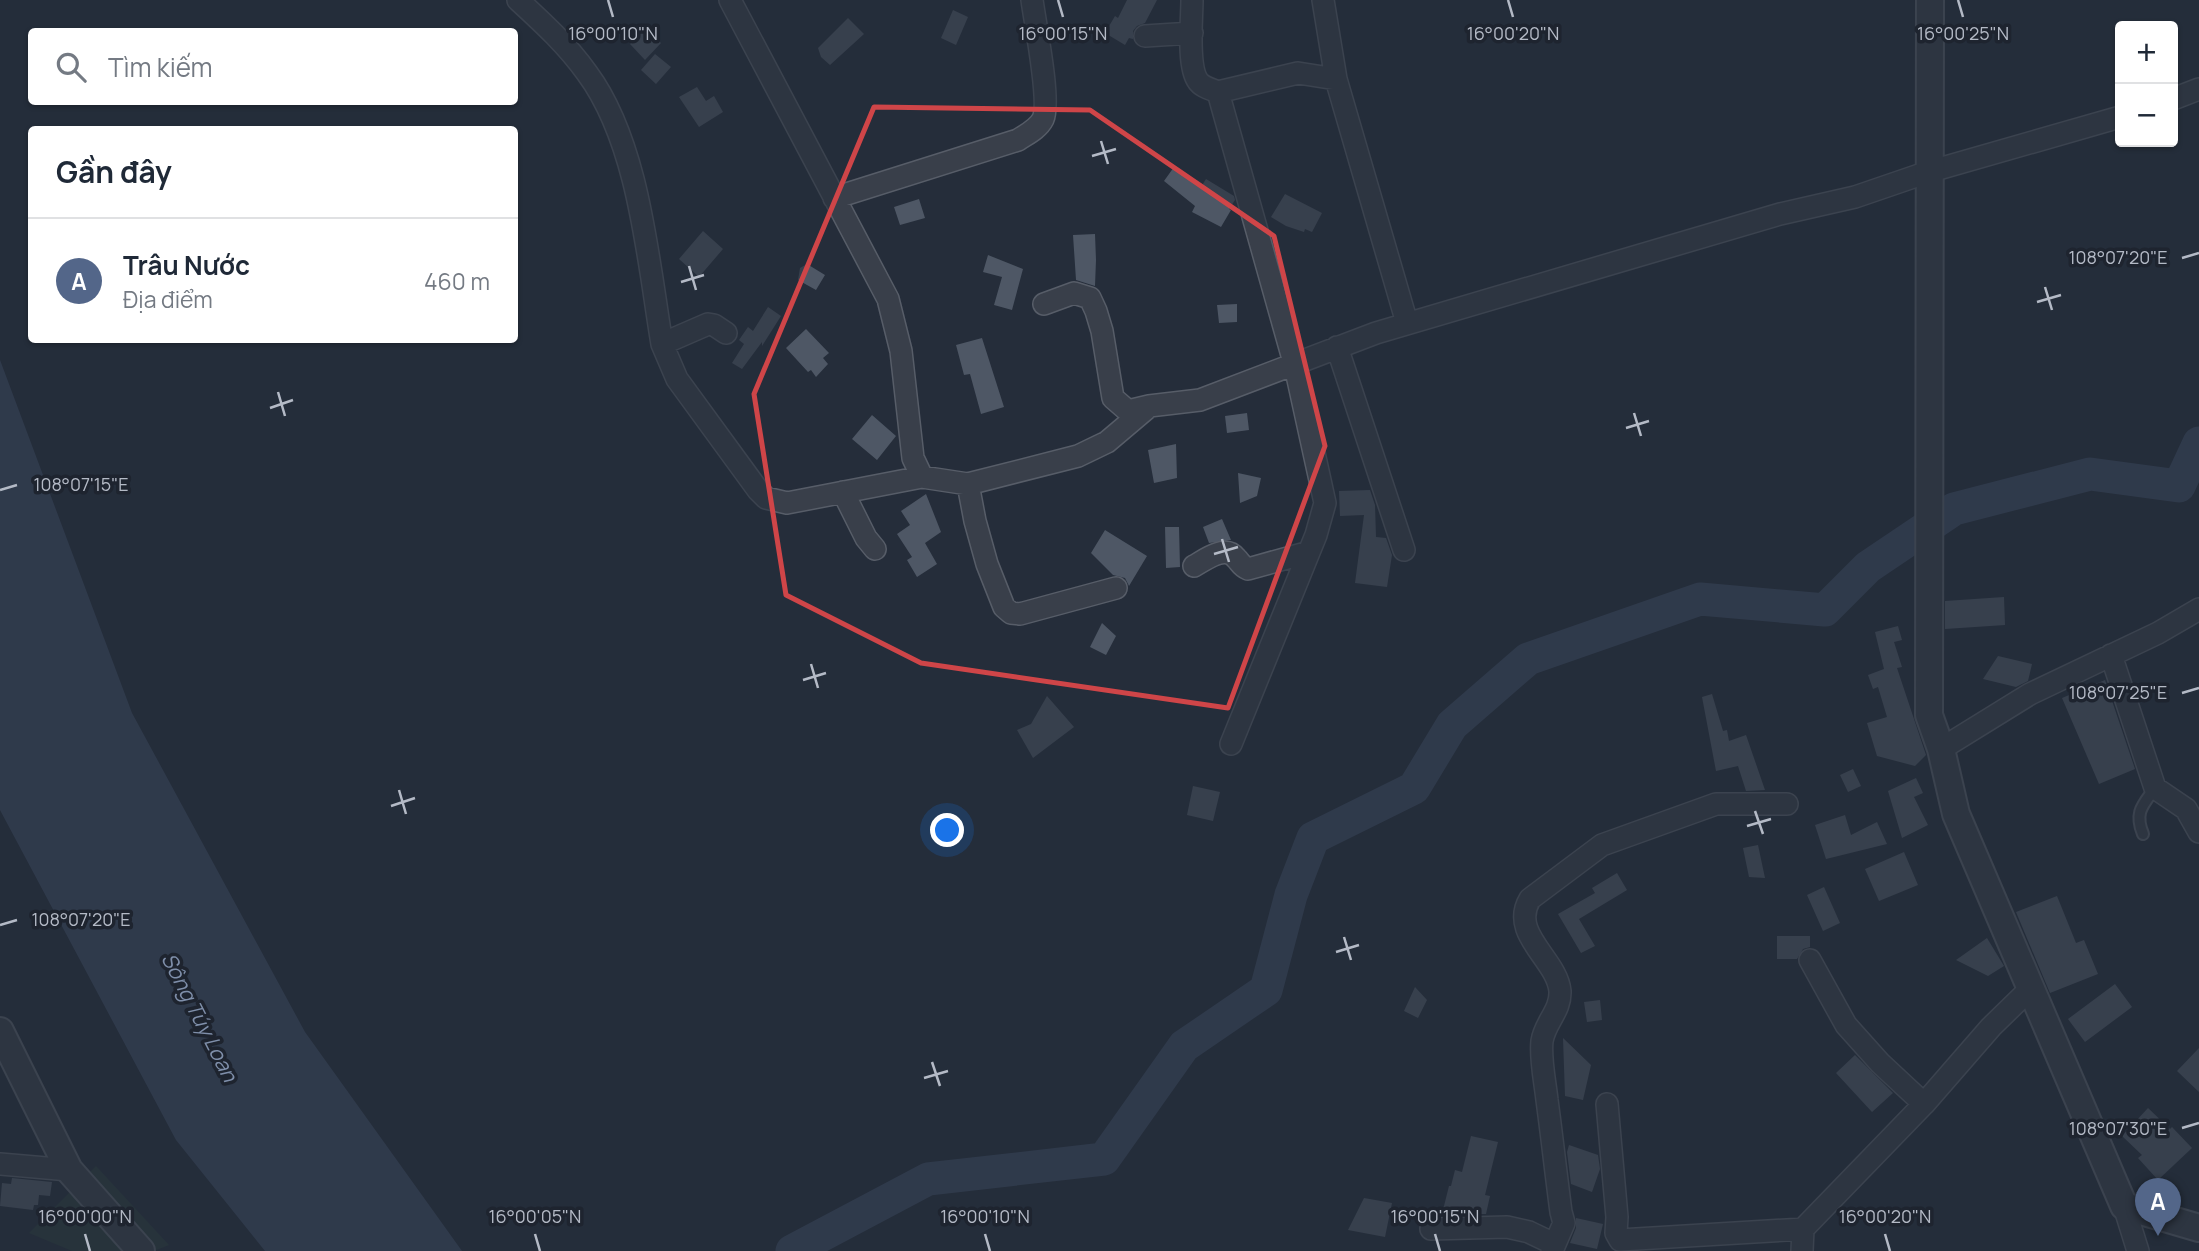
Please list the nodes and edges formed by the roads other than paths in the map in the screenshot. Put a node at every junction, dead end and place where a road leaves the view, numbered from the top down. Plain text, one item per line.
1 (517, 0) edge
2 (730, 0) edge
3 (1032, 0) edge
4 (1192, 0) edge
5 (1322, 0) edge
6 (1930, 0) edge
7 (1192, 33) junction
8 (1145, 36) dead end
9 (1336, 79) junction
10 (2199, 89) edge
11 (1218, 92) junction
12 (2178, 97) edge
13 (2115, 118) edge
14 (1928, 172) junction
15 (834, 198) junction
16 (1044, 304) dead end
17 (1407, 323) junction
18 (726, 333) dead end
19 (663, 344) junction
20 (1337, 347) junction
21 (1295, 366) junction
22 (1149, 406) junction
23 (922, 477) junction
24 (968, 484) junction
25 (843, 492) junction
26 (875, 549) dead end
27 (1404, 550) dead end
28 (1309, 552) junction
29 (1194, 566) dead end
30 (1116, 588) dead end
31 (2199, 609) edge
32 (2111, 655) junction
33 (1231, 744) dead end
34 (1941, 749) junction
35 (2155, 788) junction
36 (1787, 804) dead end
37 (2199, 832) edge
38 (2143, 834) dead end
39 (1810, 960) dead end
40 (2031, 988) junction
41 (0, 1031) edge
42 (1607, 1104) dead end
43 (1924, 1104) junction
44 (0, 1164) edge
45 (69, 1170) junction
46 (2124, 1206) junction
47 (2199, 1228) edge
48 (1432, 1229) dead end
49 (1803, 1229) junction
50 (1553, 1248) edge
51 (141, 1251) edge
52 (1802, 1251) edge
53 (2138, 1251) edge

1 - 19 street
2 - 15 street
3 - 15 street
4 - 7 street
5 - 9 street
6 - 14 street
7 - 8 street
7 - 11 street
9 - 11 street
9 - 17 street
10 - 12 street
11 - 21 street
13 - 14 street
14 - 17 street
14 - 34 street
15 - 23 street
16 - 22 street
17 - 20 street
18 - 19 street
19 - 25 street
20 - 21 street
20 - 27 street
21 - 22 street
21 - 28 street
22 - 24 street
23 - 24 street
23 - 25 street
24 - 30 street
25 - 26 street
28 - 29 street
28 - 33 street
31 - 32 street
32 - 34 street
32 - 35 street
34 - 40 street
35 - 37 street
35 - 38 lane
36 - 50 street
39 - 43 street
40 - 43 street
40 - 46 street
41 - 45 street
42 - 49 street
43 - 49 street
44 - 45 street
45 - 51 street
46 - 47 street
46 - 53 street
48 - 50 street
49 - 52 street

